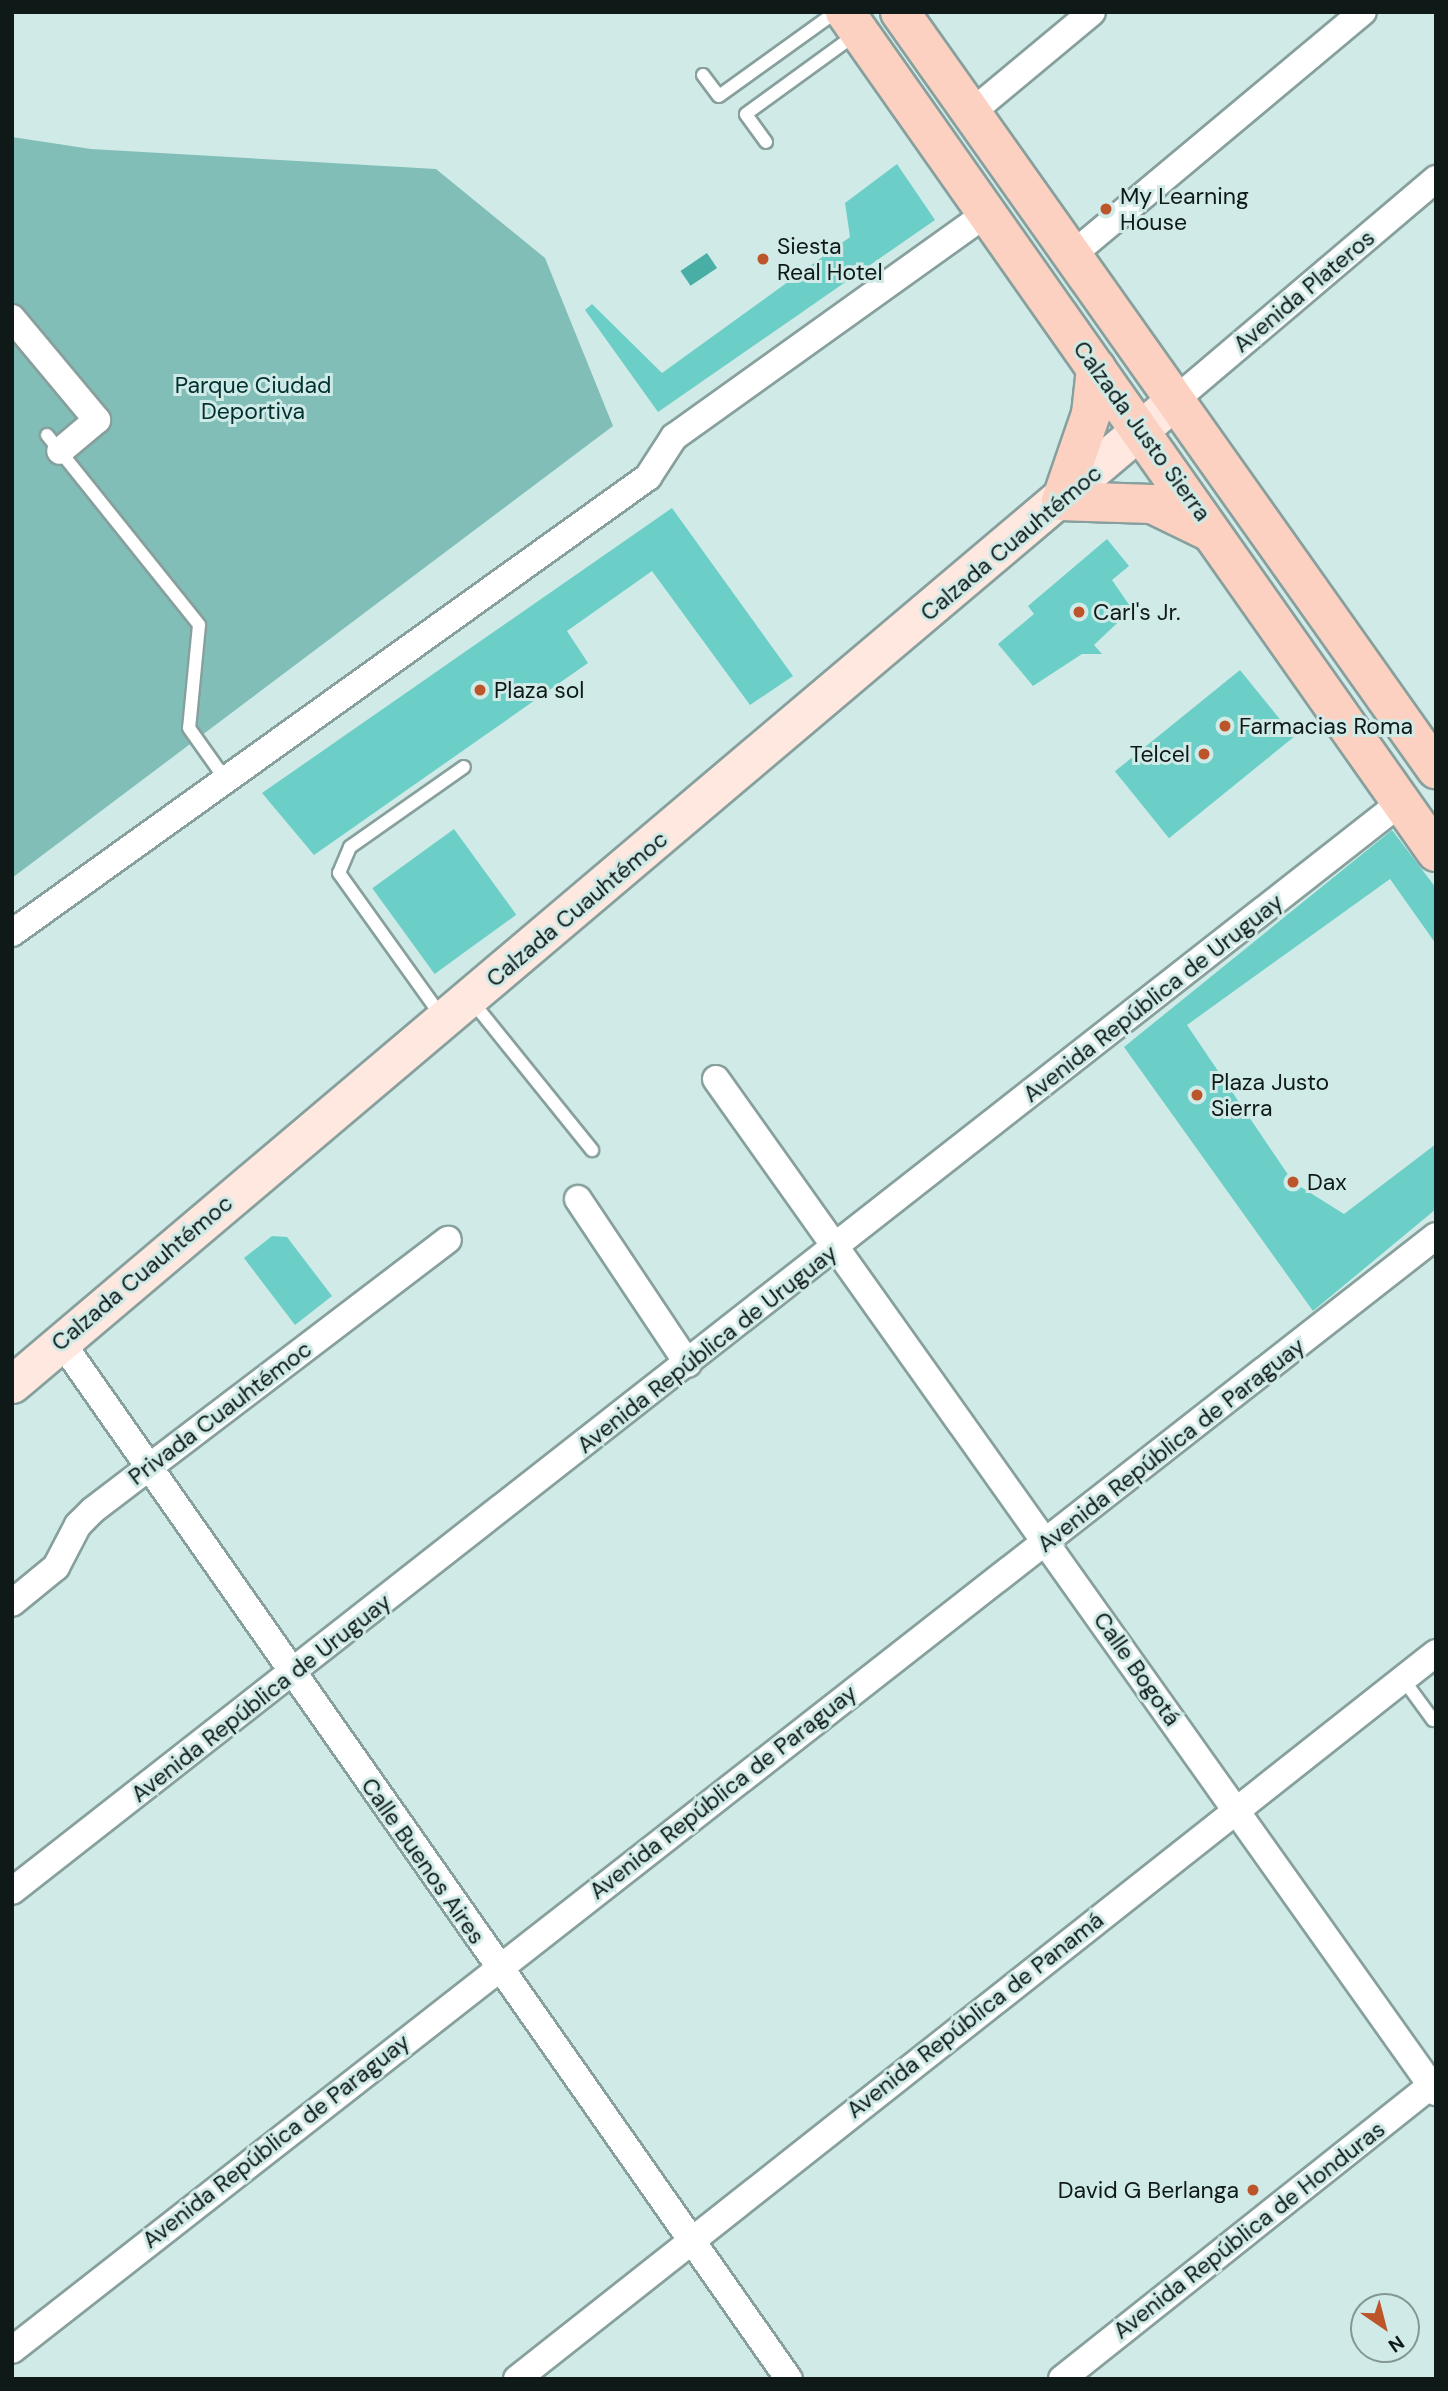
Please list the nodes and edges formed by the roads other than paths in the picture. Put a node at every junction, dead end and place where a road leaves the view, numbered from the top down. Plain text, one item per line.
1 (900, 12) edge
2 (1093, 12) edge
3 (1363, 12) edge
4 (847, 19) edge
5 (703, 75) dead end
6 (972, 112) junction
7 (766, 142) dead end
8 (1436, 179) edge
9 (987, 213) junction
10 (1073, 255) junction
11 (12, 318) edge
12 (1096, 368) junction
13 (1173, 402) junction
14 (1141, 432) junction
15 (54, 443) joint
16 (1061, 501) junction
17 (1217, 536) junction
18 (464, 767) dead end
19 (1436, 769) edge
20 (226, 780) junction
21 (1418, 803) edge
22 (1436, 852) edge
23 (12, 933) edge
24 (457, 1009) junction
25 (716, 1079) dead end
26 (592, 1150) dead end
27 (578, 1199) dead end
28 (1436, 1236) edge
29 (448, 1240) dead end
30 (838, 1247) junction
31 (60, 1340) junction
32 (688, 1364) junction
33 (12, 1384) edge
34 (149, 1468) junction
35 (1048, 1543) junction
36 (12, 1603) edge
37 (1436, 1653) edge
38 (291, 1674) junction
39 (1403, 1679) junction
40 (1433, 1720) dead end
41 (1236, 1809) junction
42 (12, 1891) edge
43 (497, 1965) junction
44 (1434, 2086) edge
45 (691, 2240) junction
46 (12, 2350) edge
47 (517, 2379) edge
48 (789, 2379) edge
49 (1062, 2379) edge

1 - 6 main road, Calzada Justo Sierra
2 - 6 street
3 - 10 street
4 - 5 lane
4 - 7 lane
4 - 9 main road, Calzada Justo Sierra
6 - 10 main road, Calzada Justo Sierra
8 - 13 street, Avenida Plateros
9 - 12 main road, Calzada Justo Sierra
9 - 20 street
10 - 13 main road, Calzada Justo Sierra
11 - 15 street
12 - 14 main road, Calzada Justo Sierra
12 - 16 main road
13 - 14 main road, Calzada Cuauhtémoc
13 - 19 main road, Calzada Justo Sierra
14 - 16 main road, Calzada Cuauhtémoc
14 - 17 main road, Calzada Justo Sierra
15 - 20 lane
16 - 17 main road
16 - 24 main road, Calzada Cuauhtémoc
17 - 21 main road, Calzada Justo Sierra
18 - 24 lane
20 - 23 street
21 - 22 main road, Calzada Justo Sierra
21 - 30 street, Avenida República de Uruguay
24 - 26 lane
24 - 31 main road, Calzada Cuauhtémoc
25 - 30 street, Calle Bogotá
27 - 32 street
28 - 35 street, Avenida República de Paraguay
29 - 34 street, Privada Cuauhtémoc
30 - 32 street, Avenida República de Uruguay
30 - 35 street, Calle Bogotá
31 - 33 main road, Calzada Cuauhtémoc
31 - 34 street, Calle Buenos Aires
32 - 38 street, Avenida República de Uruguay
34 - 36 street, Privada Cuauhtémoc
34 - 38 street, Calle Buenos Aires
35 - 41 street, Calle Bogotá
35 - 43 street, Avenida República de Paraguay
37 - 39 street, Avenida República de Panamá
38 - 42 street, Avenida República de Uruguay
38 - 43 street, Calle Buenos Aires
39 - 40 lane
39 - 41 street, Avenida República de Panamá
41 - 44 street, Calle Bogotá
41 - 45 street, Avenida República de Panamá
43 - 45 street, Calle Buenos Aires
43 - 46 street, Avenida República de Paraguay
44 - 49 street, Avenida República de Honduras
45 - 47 street, Avenida República de Panamá
45 - 48 street, Calle Buenos Aires

